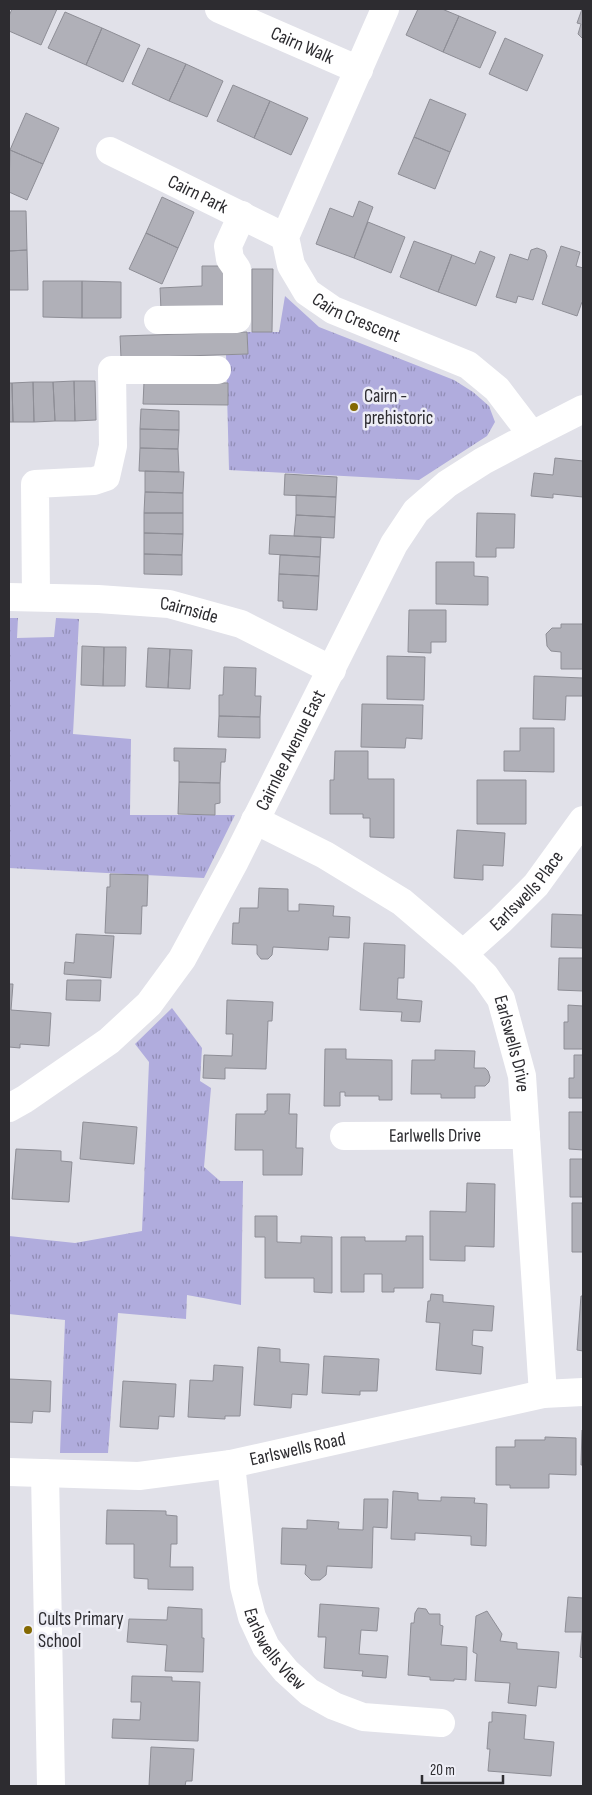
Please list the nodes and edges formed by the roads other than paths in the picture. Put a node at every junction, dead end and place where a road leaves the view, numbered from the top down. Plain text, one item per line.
1 (219, 9) edge
2 (385, 9) edge
3 (359, 70) junction
4 (110, 151) dead end
5 (242, 216) junction
6 (285, 237) junction
7 (158, 320) dead end
8 (217, 370) dead end
9 (583, 409) edge
10 (532, 435) junction
11 (9, 596) edge
12 (36, 596) junction
13 (332, 670) junction
14 (255, 820) junction
15 (583, 820) edge
16 (463, 954) junction
17 (9, 1108) edge
18 (526, 1135) junction
19 (344, 1136) dead end
20 (583, 1392) edge
21 (543, 1394) junction
22 (231, 1464) junction
23 (9, 1472) edge
24 (45, 1473) junction
25 (441, 1723) dead end
26 (51, 1786) edge

1 - 3 street, Cairn Walk
2 - 3 street
3 - 6 street
4 - 5 street, Cairn Park
5 - 6 street, Cairn Park
5 - 7 street
6 - 10 street, Cairn Crescent
8 - 12 street
9 - 10 street, Cairnlee Avenue East
10 - 13 street, Cairnlee Avenue East
11 - 12 street, Cairnside
12 - 13 street, Cairnside
13 - 14 street, Cairnlee Avenue East
14 - 16 street, Earlswells Drive
14 - 17 street, Cairnlee Avenue East
15 - 16 street, Earlswells Place
16 - 18 street, Earlswells Drive
18 - 19 street, Earlwells Drive
18 - 21 street, Earlswells Drive
20 - 21 street, Earlswells Road
21 - 22 street, Earlswells Road
22 - 24 street, Earlswells Road
22 - 25 street, Earlswells View
23 - 24 street, Earlswells Road
24 - 26 street

